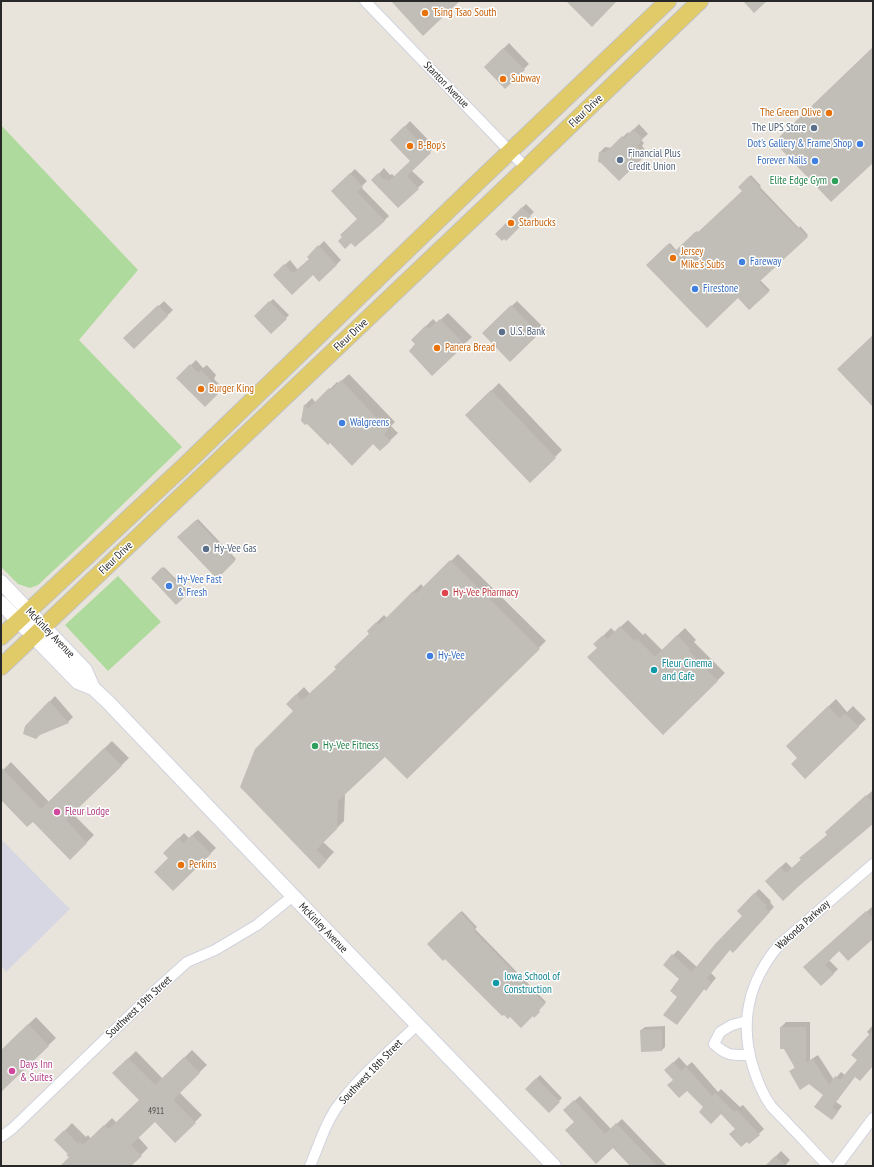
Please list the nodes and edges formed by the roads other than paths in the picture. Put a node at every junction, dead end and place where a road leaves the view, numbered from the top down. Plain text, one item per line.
1 (366, 1) edge
2 (668, 1) edge
3 (700, 1) edge
4 (510, 151) junction
5 (526, 168) junction
6 (1, 582) edge
7 (1, 603) edge
8 (23, 616) junction
9 (39, 631) junction
10 (1, 637) edge
11 (1, 667) edge
12 (873, 864) edge
13 (293, 896) junction
14 (747, 1021) junction
15 (417, 1025) junction
16 (750, 1055) junction
17 (873, 1118) edge
18 (1, 1137) edge
19 (310, 1166) edge
20 (554, 1166) edge
21 (828, 1166) edge
22 (837, 1166) edge

1 - 4 street, Stanton Avenue
2 - 4 main road, Fleur Drive
3 - 5 main road, Fleur Drive
4 - 5 street, Stanton Avenue
4 - 8 main road, Fleur Drive
5 - 9 main road, Fleur Drive
6 - 8 main road, McKinley Avenue
7 - 8 main road, McKinley Avenue
8 - 9 main road, McKinley Avenue
8 - 10 main road, Fleur Drive
9 - 11 main road, Fleur Drive
9 - 13 main road, McKinley Avenue
12 - 14 street, Wakonda Parkway
13 - 15 main road, McKinley Avenue
13 - 18 street, Southwest 19th Street
14 - 16 street, Wakonda Parkway
14 - 16 street
15 - 19 street, Southwest 18th Street
15 - 20 main road, McKinley Avenue
16 - 21 street, Wakonda Parkway
17 - 22 street

